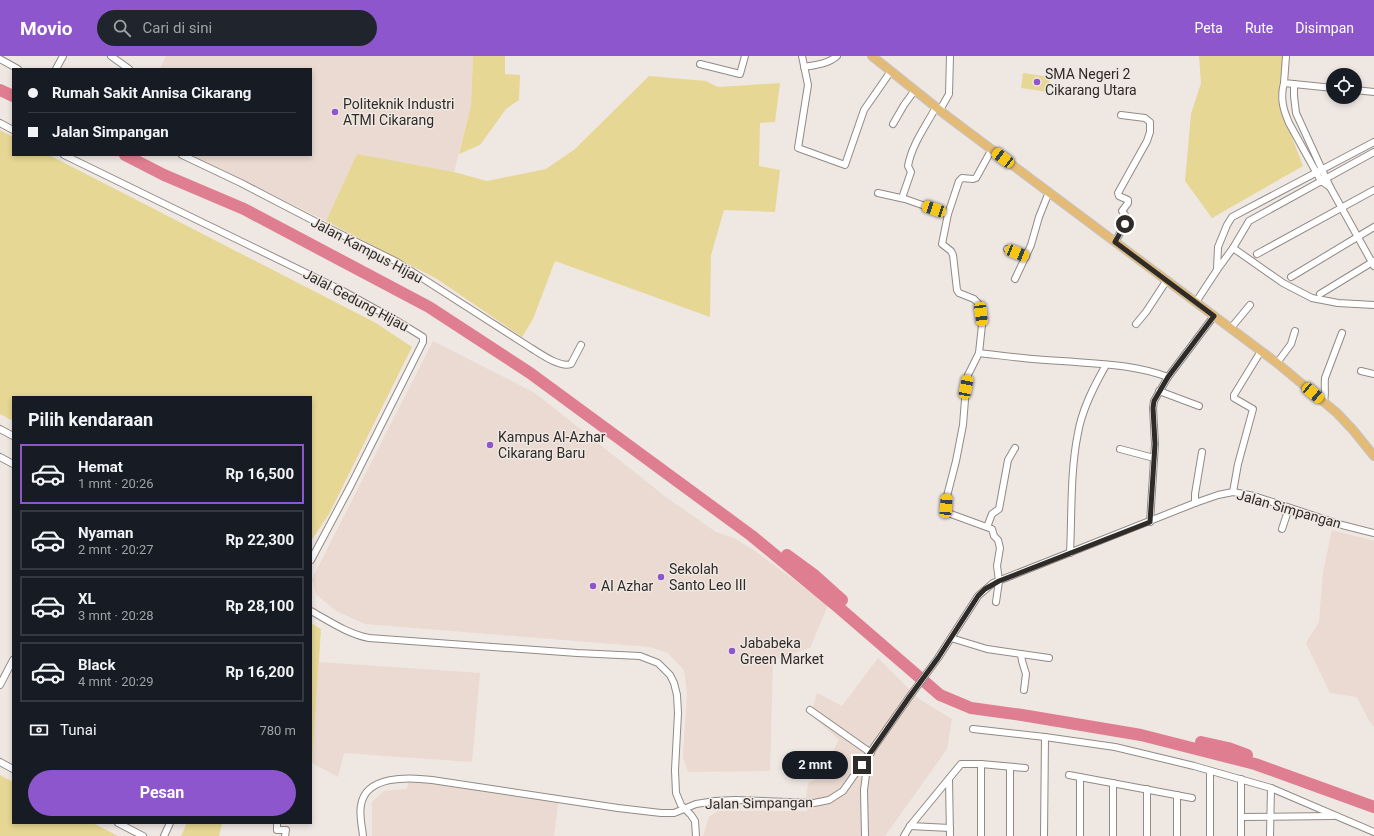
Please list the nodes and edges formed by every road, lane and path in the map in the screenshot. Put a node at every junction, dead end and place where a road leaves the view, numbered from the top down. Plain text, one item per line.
1 (63, 56) edge
2 (111, 56) edge
3 (745, 56) edge
4 (802, 56) edge
5 (837, 56) edge
6 (872, 56) edge
7 (950, 56) edge
8 (1286, 56) edge
9 (0, 59) edge
10 (700, 64) dead end
11 (804, 67) junction
12 (16, 68) edge
13 (57, 68) edge
14 (127, 68) edge
15 (891, 71) junction
16 (1284, 83) junction
17 (1294, 84) junction
18 (1326, 87) edge
19 (915, 90) junction
20 (1362, 91) edge
21 (1374, 92) edge
22 (938, 109) junction
23 (1121, 115) dead end
24 (0, 123) edge
25 (893, 124) dead end
26 (12, 129) edge
27 (1374, 142) edge
28 (992, 149) junction
29 (1374, 152) edge
30 (66, 156) edge
31 (184, 156) edge
32 (1322, 169) junction
33 (1316, 172) junction
34 (1324, 180) junction
35 (1374, 190) edge
36 (1049, 192) junction
37 (878, 193) dead end
38 (902, 198) junction
39 (1342, 208) junction
40 (948, 214) junction
41 (1126, 216) dead end
42 (1125, 224) dead end
43 (1374, 227) edge
44 (1357, 236) junction
45 (1115, 242) junction
46 (1233, 248) junction
47 (1007, 249) dead end
48 (1257, 254) dead end
49 (1026, 257) junction
50 (1373, 263) edge
51 (1217, 270) junction
52 (1291, 277) dead end
53 (1015, 279) dead end
54 (1167, 280) junction
55 (1320, 294) dead end
56 (1196, 302) junction
57 (1250, 306) dead end
58 (1374, 306) edge
59 (1214, 316) junction
60 (1136, 324) dead end
61 (1231, 328) junction
62 (1295, 331) dead end
63 (1342, 334) dead end
64 (581, 345) dead end
65 (1261, 351) junction
66 (979, 353) junction
67 (1277, 363) junction
68 (1106, 365) junction
69 (1361, 371) dead end
70 (1374, 374) edge
71 (1168, 377) junction
72 (1159, 391) junction
73 (1324, 401) junction
74 (1198, 406) dead end
75 (0, 429) edge
76 (12, 435) edge
77 (1014, 448) dead end
78 (1120, 449) dead end
79 (1202, 452) dead end
80 (1374, 456) edge
81 (0, 457) edge
82 (1154, 458) junction
83 (12, 463) edge
84 (1232, 492) junction
85 (1195, 503) junction
86 (1289, 508) junction
87 (1150, 522) junction
88 (987, 527) junction
89 (1282, 529) dead end
90 (1374, 533) edge
91 (1070, 553) junction
92 (312, 558) edge
93 (999, 581) junction
94 (996, 602) dead end
95 (312, 612) edge
96 (951, 638) junction
97 (1021, 654) junction
98 (1048, 658) dead end
99 (12, 662) edge
100 (0, 685) edge
101 (1024, 690) dead end
102 (810, 710) dead end
103 (973, 729) dead end
104 (1045, 737) junction
105 (869, 755) junction
106 (0, 762) edge
107 (981, 764) junction
108 (1010, 767) junction
109 (12, 768) edge
110 (1025, 768) dead end
111 (1210, 771) junction
112 (1069, 775) dead end
113 (1080, 778) junction
114 (948, 779) junction
115 (1241, 780) junction
116 (1113, 784) junction
117 (1271, 788) junction
118 (1147, 790) junction
119 (1177, 795) junction
120 (1192, 798) dead end
121 (684, 809) junction
122 (1270, 816) junction
123 (1336, 816) junction
124 (1241, 817) junction
125 (120, 824) edge
126 (170, 824) edge
127 (277, 824) edge
128 (910, 826) junction
129 (950, 828) junction
130 (1374, 832) edge
131 (143, 836) edge
132 (164, 836) edge
133 (286, 836) edge
134 (363, 836) edge
135 (696, 836) edge
136 (865, 836) edge
137 (904, 836) edge
138 (950, 836) edge
139 (981, 836) edge
140 (1010, 836) edge
141 (1044, 836) edge
142 (1080, 836) edge
143 (1113, 836) edge
144 (1147, 836) edge
145 (1177, 836) edge
146 (1210, 836) edge
147 (1241, 836) edge
148 (1270, 836) edge

1 - 13 street
2 - 14 street
3 - 10 street
4 - 11 street
5 - 11 street
6 - 15 main road
7 - 22 street
8 - 16 street
9 - 12 street
11 - 15 street
15 - 19 main road
16 - 17 street
16 - 33 street
17 - 18 street
17 - 32 street
19 - 22 main road
19 - 25 street
20 - 21 street
22 - 28 main road
22 - 38 street
23 - 41 street
24 - 26 street
27 - 32 street
28 - 36 main road
28 - 40 street
29 - 34 street
30 - 92 street, Jalal Gedung Hijau
31 - 64 street, Jalan Kampus Hijau
32 - 33 street
32 - 34 street
33 - 34 street
33 - 51 street
34 - 39 street
34 - 46 street
35 - 39 street
36 - 45 main road
36 - 49 street
37 - 38 street
38 - 40 street
39 - 44 street
39 - 48 street
40 - 66 street
42 - 45 street
43 - 44 street
44 - 50 street
44 - 52 street
45 - 54 main road
46 - 51 street
46 - 58 street
47 - 49 street
49 - 53 street
50 - 55 street
51 - 56 street
54 - 56 main road
54 - 60 street
56 - 59 main road
57 - 61 street
59 - 61 main road
59 - 71 street
61 - 65 main road
62 - 67 street
63 - 73 street
65 - 67 main road
65 - 84 street
66 - 68 street
66 - 88 street
67 - 73 main road
68 - 71 street
68 - 91 street
69 - 70 street
71 - 72 street
72 - 74 street
72 - 82 street
73 - 80 main road
75 - 76 street
77 - 88 street
78 - 82 street
79 - 85 street
81 - 83 street
82 - 87 street
84 - 85 street, Jalan Simpangan
84 - 86 street, Jalan Simpangan
85 - 87 street, Jalan Simpangan
86 - 89 street
86 - 90 street, Jalan Simpangan
87 - 91 street, Jalan Simpangan
88 - 93 street
91 - 93 street, Jalan Simpangan
93 - 94 street
93 - 96 street, Jalan Simpangan
95 - 121 street
96 - 97 street
96 - 105 street, Jalan Simpangan
97 - 98 street
97 - 101 street
99 - 100 street
102 - 105 street
103 - 104 street
104 - 111 street
104 - 141 street
105 - 121 street, Jalan Simpangan
105 - 136 street
106 - 109 street
107 - 108 street
107 - 114 street
107 - 139 street
108 - 110 street
108 - 140 street
111 - 115 street
111 - 146 street
112 - 113 street
113 - 116 street
113 - 142 street
114 - 128 street
114 - 129 street
115 - 117 street
115 - 124 street
116 - 118 street
116 - 143 street
117 - 122 street
117 - 123 street
118 - 119 street
118 - 144 street
119 - 120 street
119 - 145 street
121 - 134 street, Jalan Simpangan
121 - 135 street
122 - 123 street
122 - 124 street
122 - 148 street
123 - 130 street
124 - 147 street
125 - 131 street
126 - 132 street
127 - 133 street
128 - 129 street
128 - 137 street
129 - 138 street

